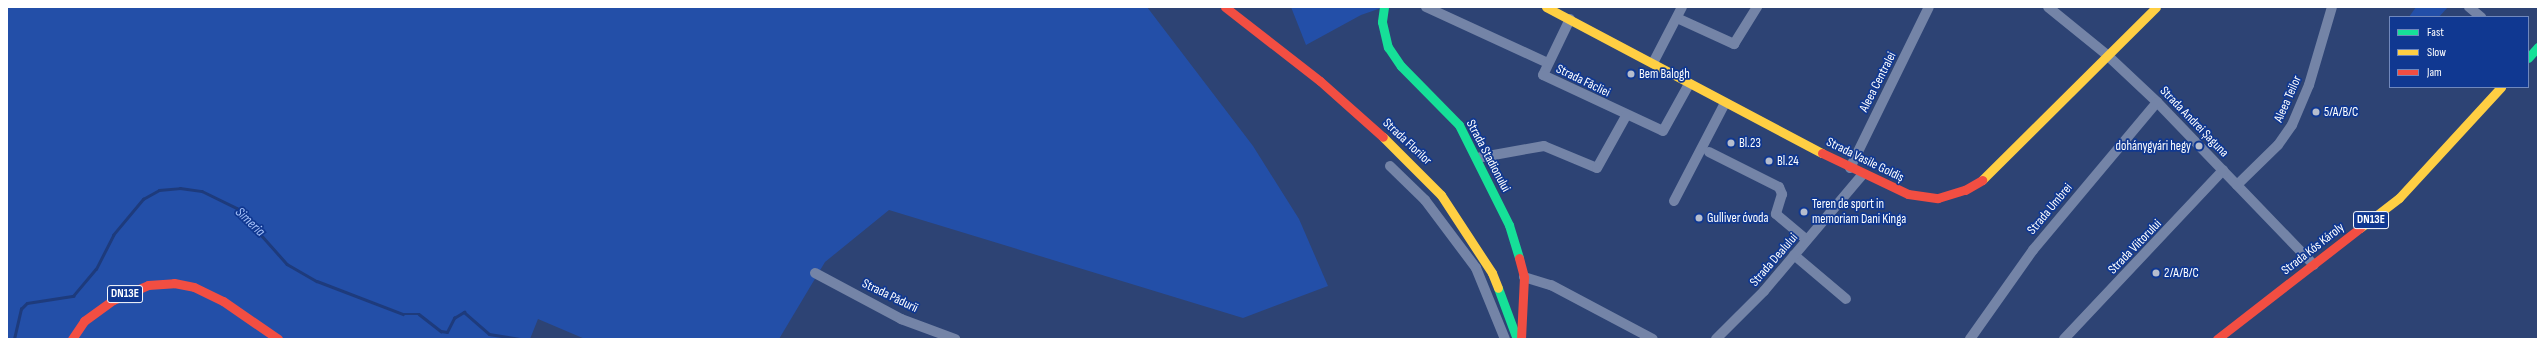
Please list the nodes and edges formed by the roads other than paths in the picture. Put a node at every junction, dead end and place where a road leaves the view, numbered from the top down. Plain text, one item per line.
1 (1225, 7) edge
2 (1384, 7) edge
3 (1426, 7) edge
4 (1546, 7) edge
5 (1682, 7) edge
6 (1757, 7) edge
7 (1929, 7) edge
8 (2048, 7) edge
9 (2156, 7) edge
10 (2332, 7) edge
11 (2470, 7) edge
12 (1559, 10) edge
13 (2480, 16) edge
14 (1677, 18) junction
15 (1570, 19) junction
16 (2538, 47) edge
17 (2107, 55) junction
18 (2529, 57) edge
19 (1548, 63) junction
20 (1653, 63) junction
21 (1689, 84) junction
22 (2500, 88) edge
23 (2157, 102) junction
24 (1725, 103) junction
25 (1626, 116) junction
26 (1709, 152) dead end
27 (1477, 158) junction
28 (1390, 166) dead end
29 (1850, 168) junction
30 (2223, 170) junction
31 (1862, 175) junction
32 (2237, 185) junction
33 (1674, 201) dead end
34 (1807, 240) junction
35 (1794, 255) junction
36 (2314, 265) junction
37 (815, 273) dead end
38 (1524, 277) junction
39 (1846, 299) dead end
40 (2223, 337) edge
41 (72, 339) edge
42 (278, 339) edge
43 (955, 339) edge
44 (1505, 339) edge
45 (1517, 339) edge
46 (1521, 339) edge
47 (1653, 339) edge
48 (1716, 339) edge
49 (1970, 339) edge
50 (2064, 339) edge

1 - 45 street, Strada Florilor
2 - 27 street, Strada Stadionului
3 - 19 street
4 - 12 street
5 - 14 street
6 - 14 street
7 - 29 street, Aleea Centralei
8 - 17 street, Strada Andrei Șaguna
9 - 17 street, Strada Vasile Goldiș
10 - 32 street, Aleea Teilor
11 - 13 street
12 - 15 street
14 - 20 street
15 - 19 street, Strada Făcliei
15 - 20 street
16 - 18 street
17 - 23 street, Strada Andrei Șaguna
17 - 31 street, Strada Vasile Goldiș
19 - 25 street, Strada Făcliei
20 - 21 street, Strada Vasile Goldiș
21 - 24 street, Strada Vasile Goldiș
21 - 25 street
22 - 36 street, Strada Kós Károly / DN13E
23 - 30 street, Strada Andrei Șaguna
23 - 49 street, Strada Umbrei
24 - 29 street, Strada Vasile Goldiș
24 - 33 street
25 - 27 street
26 - 34 street
27 - 38 street, Strada Stadionului
28 - 44 street
29 - 31 street, Strada Vasile Goldiș
30 - 32 street, Strada Andrei Șaguna
30 - 50 street, Strada Viitorului
31 - 34 street, Strada Dealului
32 - 36 street, Strada Andrei Șaguna
34 - 35 street, Strada Dealului
35 - 39 street
35 - 48 street, Strada Dealului
36 - 40 street, Strada Kós Károly / DN13E
37 - 43 street, Strada Pădurii
38 - 46 street, Strada Stadionului
38 - 47 street
41 - 42 street, DN13E

